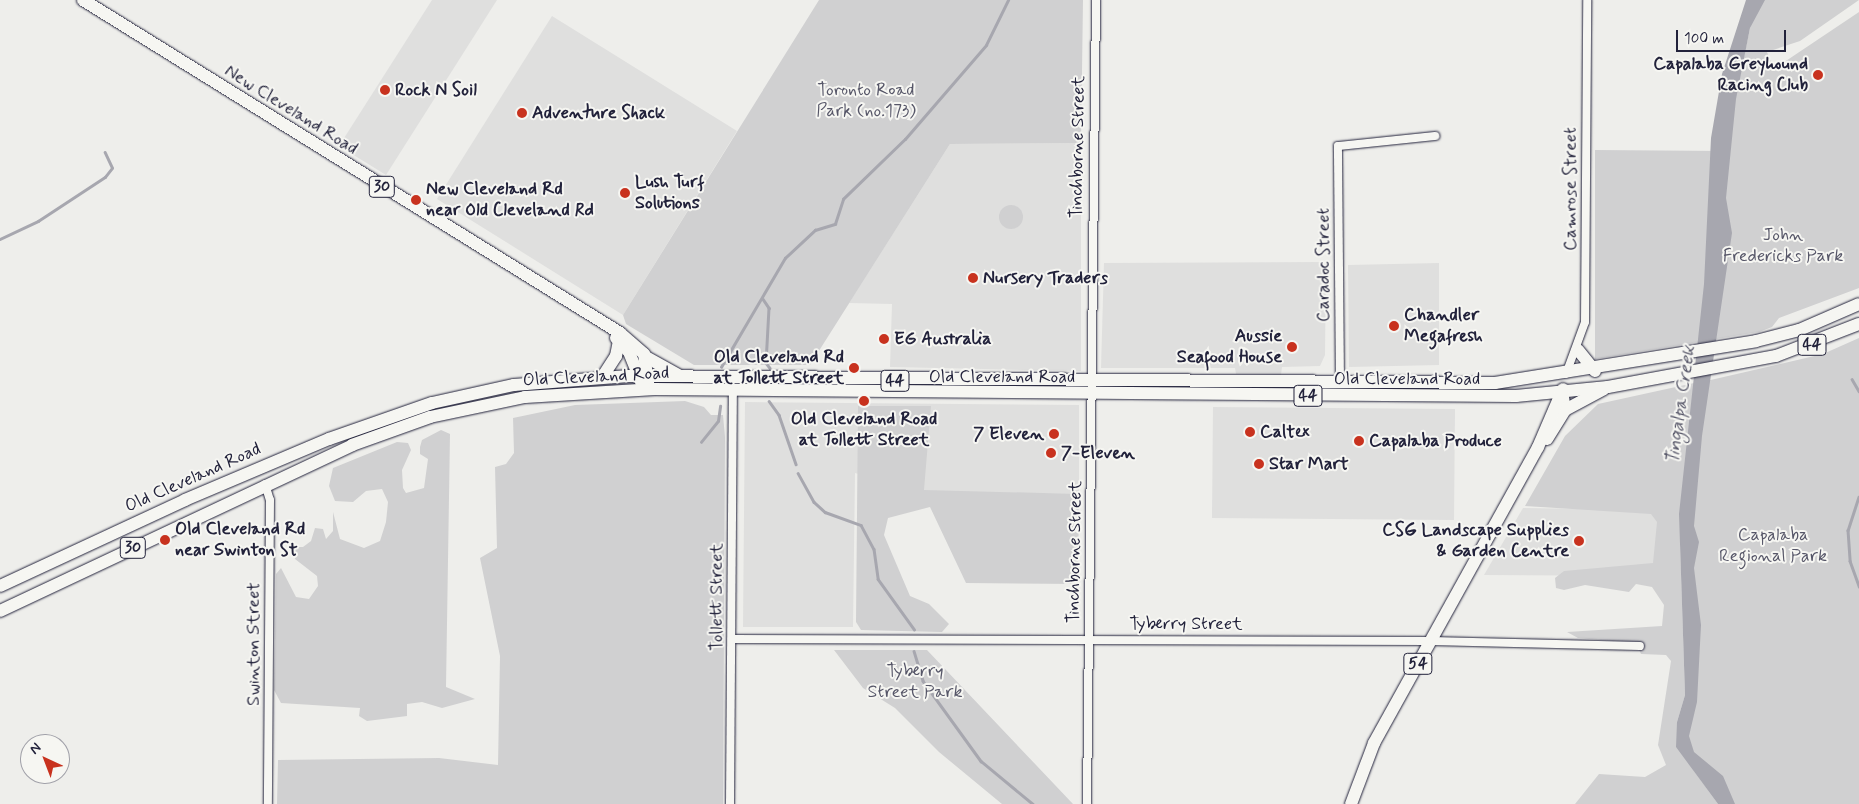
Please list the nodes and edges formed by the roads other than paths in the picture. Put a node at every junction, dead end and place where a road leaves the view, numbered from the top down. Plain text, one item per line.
1 (83, 0) edge
2 (1096, 0) edge
3 (1587, 0) edge
4 (1435, 136) dead end
5 (1859, 304) edge
6 (1859, 324) edge
7 (607, 328) junction
8 (618, 340) junction
9 (1578, 350) junction
10 (646, 357) junction
11 (1595, 371) junction
12 (1566, 375) junction
13 (603, 376) junction
14 (644, 376) junction
15 (679, 377) junction
16 (1340, 384) junction
17 (1608, 387) junction
18 (1092, 389) junction
19 (645, 390) junction
20 (732, 391) junction
21 (1562, 392) junction
22 (1532, 395) junction
23 (1565, 410) junction
24 (1546, 429) junction
25 (1538, 448) junction
26 (266, 484) junction
27 (0, 586) edge
28 (0, 611) edge
29 (732, 639) junction
30 (1088, 640) junction
31 (1431, 641) junction
32 (1640, 646) dead end
33 (268, 804) edge
34 (730, 804) edge
35 (1087, 804) edge
36 (1351, 804) edge

1 - 7 main road, New Cleveland Road / 30
2 - 18 street, Tinchborne Street
3 - 9 street, Camrose Street
4 - 16 street, Caradoc Street
5 - 11 main road, Old Cleveland Road / 44
6 - 17 main road, Old Cleveland Road / 44
7 - 8 main road, New Cleveland Road / 30
7 - 10 main road, New Cleveland Road / 30
8 - 13 main road
8 - 14 main road, New Cleveland Road
9 - 11 main road
9 - 12 street, Camrose Street
10 - 14 main road, New Cleveland Road
10 - 15 main road
11 - 12 main road, Old Cleveland Road / 44
12 - 16 main road, Old Cleveland Road / 44
12 - 21 main road, 54
13 - 14 main road, Old Cleveland Road
13 - 27 main road, Old Cleveland Road / 30
14 - 15 main road, Old Cleveland Road
14 - 19 main road, New Cleveland Road
15 - 18 main road, Old Cleveland Road / 44
16 - 18 main road, Old Cleveland Road / 44
17 - 21 main road, Old Cleveland Road / 44
17 - 23 main road, 54
18 - 20 main road, Old Cleveland Road / 44
18 - 22 main road, Old Cleveland Road / 44
18 - 30 street, Tinchborne Street
19 - 20 main road, Old Cleveland Road / 44
19 - 26 main road, Old Cleveland Road / 30
20 - 29 street, Tollett Street
21 - 22 main road, Old Cleveland Road / 44
21 - 23 main road, 54
21 - 24 main road, 54
22 - 24 main road
23 - 25 main road, 54
24 - 25 main road, 54
25 - 31 main road, 54
26 - 28 main road, Old Cleveland Road / 30
26 - 33 street, Swinton Street
29 - 30 street, Tyberry Street
29 - 34 street, Tollett Street
30 - 31 street, Tyberry Street
30 - 35 street, Tinchborne Street
31 - 32 street, Tyberry Street
31 - 36 main road, 54

